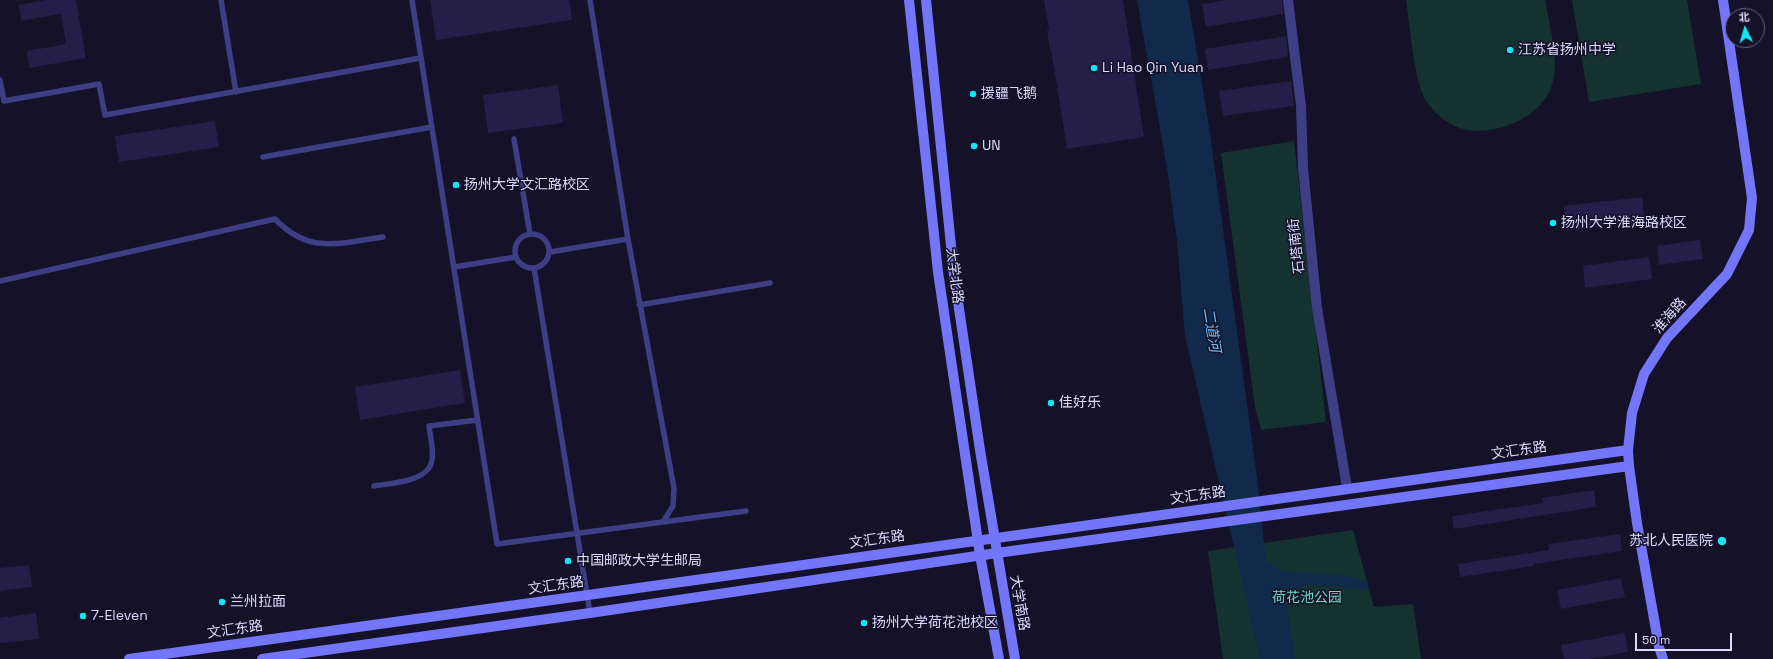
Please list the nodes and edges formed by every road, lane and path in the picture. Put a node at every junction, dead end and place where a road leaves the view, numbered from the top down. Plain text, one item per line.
1 (221, 0) edge
2 (412, 0) edge
3 (590, 0) edge
4 (909, 0) edge
5 (926, 0) edge
6 (1288, 0) edge
7 (1723, 0) edge
8 (421, 58) junction
9 (0, 80) edge
10 (236, 92) junction
11 (432, 127) junction
12 (514, 139) dead end
13 (263, 157) dead end
14 (530, 234) junction
15 (383, 237) dead end
16 (628, 239) junction
17 (550, 252) junction
18 (516, 257) junction
19 (454, 267) junction
20 (534, 268) junction
21 (0, 281) edge
22 (770, 283) dead end
23 (639, 305) junction
24 (477, 420) junction
25 (1628, 450) junction
26 (1629, 466) junction
27 (374, 486) dead end
28 (1347, 488) junction
29 (746, 511) dead end
30 (664, 522) junction
31 (577, 532) junction
32 (994, 537) junction
33 (978, 539) junction
34 (996, 553) junction
35 (980, 555) junction
36 (587, 596) junction
37 (590, 613) junction
38 (129, 659) edge
39 (262, 659) edge
40 (999, 659) edge
41 (1015, 659) edge
42 (1663, 659) edge

1 - 10 lane
2 - 8 lane
3 - 16 lane
4 - 33 main road, 大学北路
5 - 32 main road, 大学北路
6 - 28 street, 石塔南街
7 - 25 main road, 淮海路
8 - 10 lane
8 - 11 lane
9 - 10 lane
11 - 13 lane
11 - 19 lane
12 - 14 lane
14 - 17 lane
14 - 18 lane
15 - 21 lane
16 - 17 lane
16 - 23 lane
17 - 20 lane
18 - 19 lane
18 - 20 lane
19 - 24 lane
20 - 31 lane
22 - 23 lane
23 - 30 lane
24 - 27 lane
24 - 31 lane
25 - 26 main road, 淮海路
25 - 28 main road, 文汇东路
26 - 34 main road, 文汇东路
26 - 42 main road, 淮海路
28 - 32 main road, 文汇东路
29 - 30 lane
30 - 31 lane
31 - 36 lane
32 - 33 main road, 文汇东路
32 - 34 main road, 大学北路
33 - 35 main road, 大学北路
33 - 36 main road, 文汇东路
34 - 35 main road, 文汇东路
34 - 41 main road, 大学南路
35 - 37 main road, 文汇东路
35 - 40 main road, 大学南路
36 - 37 lane
36 - 38 main road, 文汇东路
37 - 39 main road, 文汇东路

